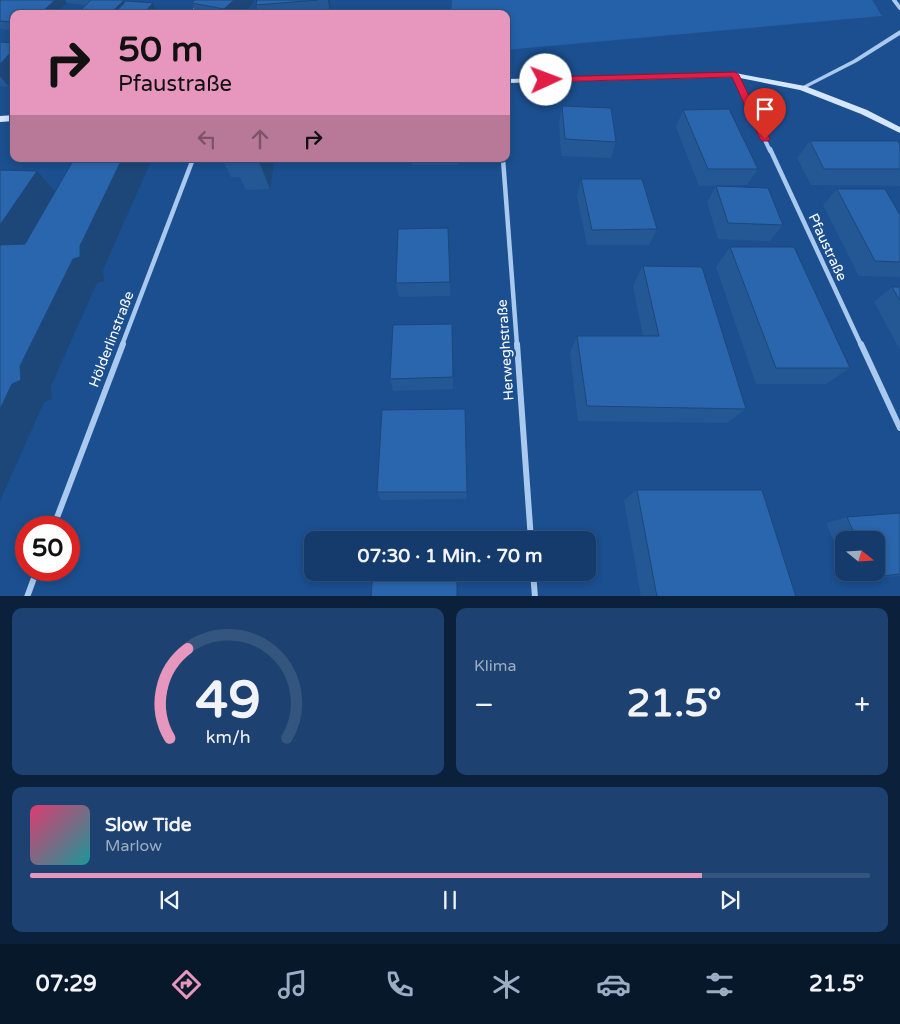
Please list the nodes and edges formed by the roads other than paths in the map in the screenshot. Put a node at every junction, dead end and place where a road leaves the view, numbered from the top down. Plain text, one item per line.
1 (207, 0) edge
2 (894, 0) edge
3 (900, 8) edge
4 (195, 10) edge
5 (900, 32) edge
6 (735, 75) junction
7 (510, 81) edge
8 (802, 88) junction
9 (900, 130) edge
10 (192, 162) edge
11 (504, 162) edge
12 (900, 428) edge
13 (58, 516) edge
14 (530, 531) edge
15 (33, 581) edge
16 (534, 581) edge
17 (27, 596) edge
18 (535, 596) edge

1 - 4 street
2 - 3 street
5 - 8 street
6 - 7 main road
6 - 8 main road
6 - 12 street, Pfaustraße
8 - 9 main road
10 - 13 street, Hölderlinstraße
11 - 14 street, Herweghstraße
15 - 17 street
16 - 18 street

